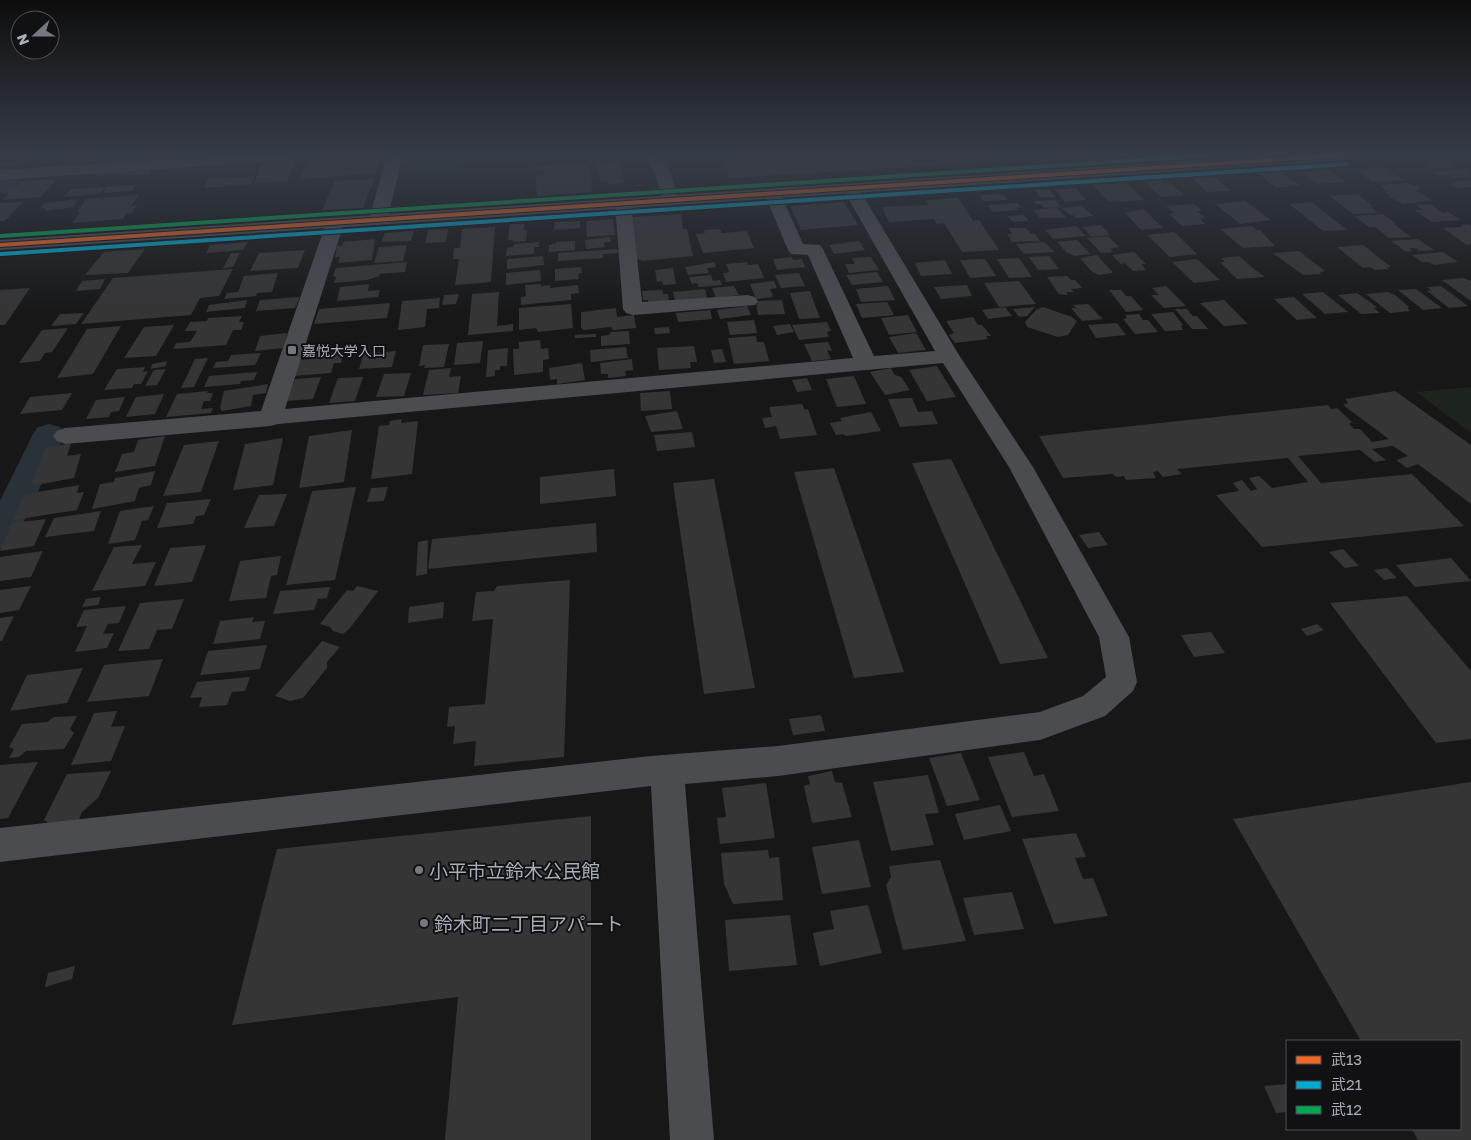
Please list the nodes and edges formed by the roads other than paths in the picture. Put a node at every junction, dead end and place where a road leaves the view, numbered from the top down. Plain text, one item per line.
1 (381, 208) edge
2 (559, 208) edge
3 (623, 208) edge
4 (779, 208) edge
5 (862, 208) edge
6 (378, 220) junction
7 (335, 223) junction
8 (0, 244) edge
9 (748, 301) dead end
10 (949, 356) junction
11 (866, 363) junction
12 (270, 418) junction
13 (65, 436) dead end
14 (667, 770) junction
15 (0, 844) edge
16 (692, 1140) edge

1 - 6 street
2 - 6 main road
3 - 9 street
4 - 11 street
5 - 10 street
6 - 7 main road
7 - 8 main road
7 - 12 street
10 - 11 street
10 - 14 street
11 - 12 street
12 - 13 street
14 - 15 street
14 - 16 street

